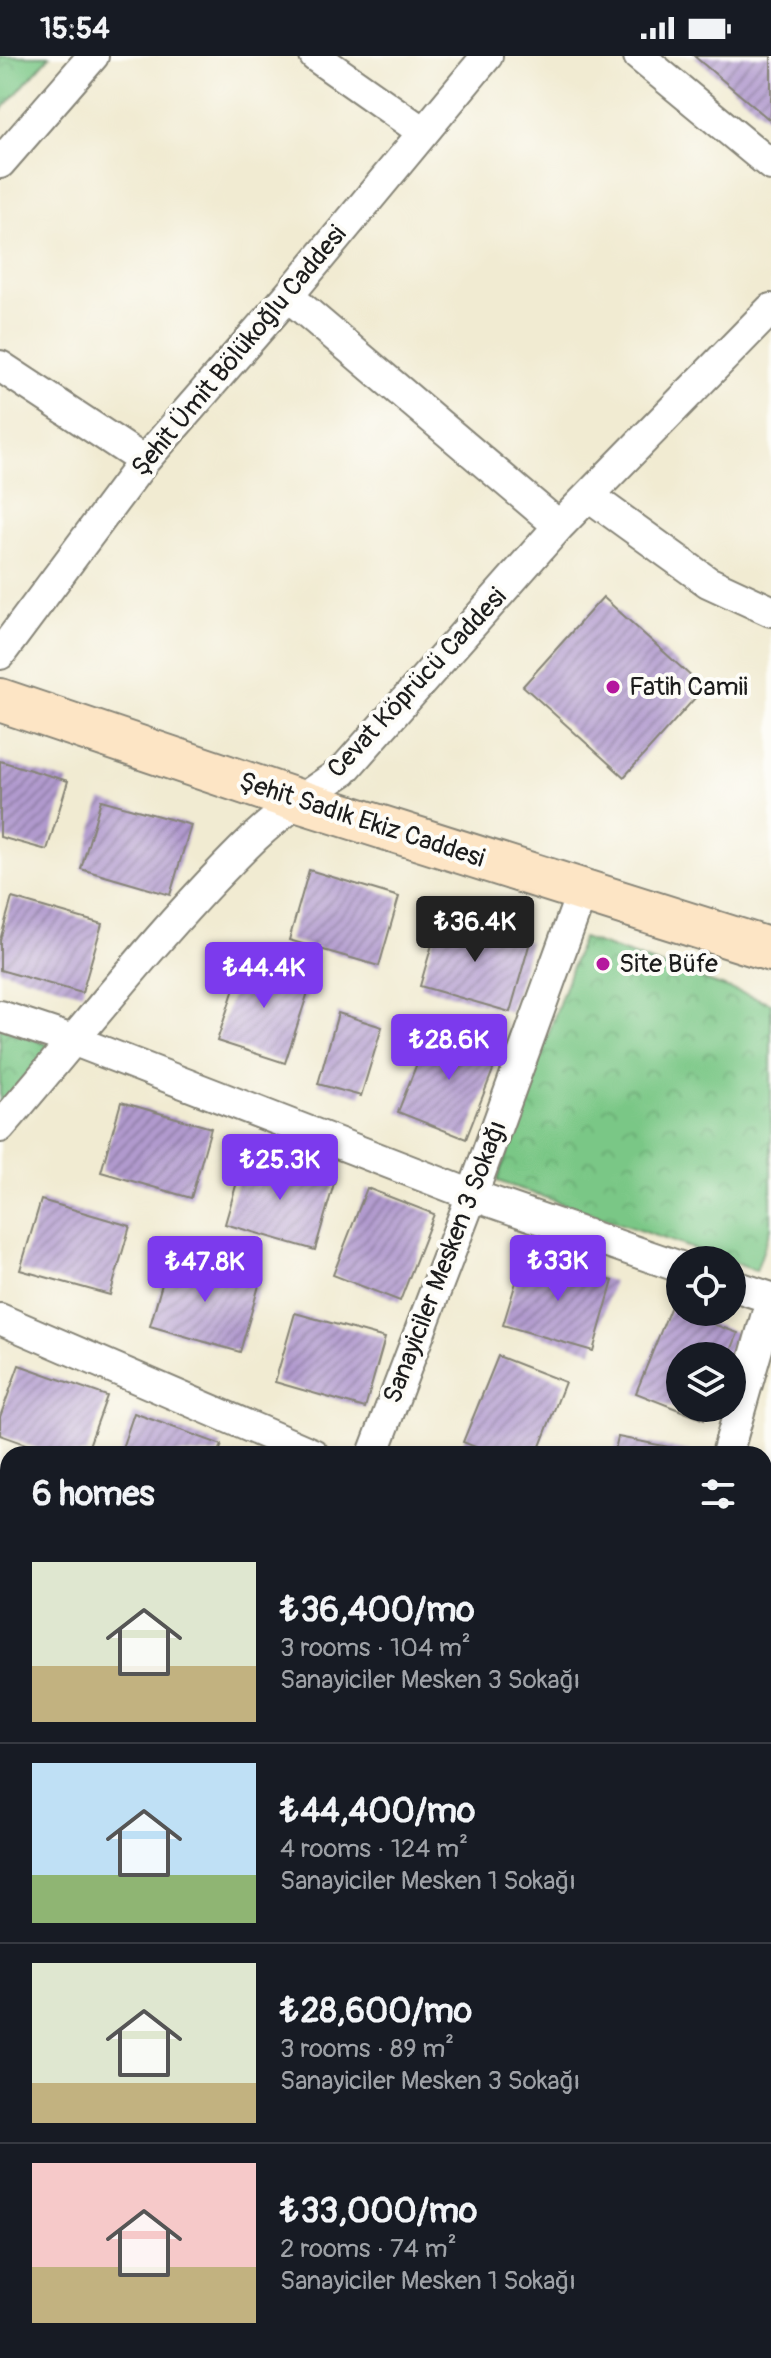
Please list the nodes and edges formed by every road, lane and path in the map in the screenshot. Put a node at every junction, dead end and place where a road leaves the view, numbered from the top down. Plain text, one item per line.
1 (93, 56) edge
2 (315, 56) edge
3 (487, 56) edge
4 (639, 56) edge
5 (423, 132) junction
6 (0, 163) edge
7 (771, 165) edge
8 (288, 296) junction
9 (771, 309) edge
10 (0, 366) edge
11 (144, 461) junction
12 (589, 496) junction
13 (559, 526) junction
14 (771, 611) edge
15 (0, 654) edge
16 (0, 700) edge
17 (299, 801) junction
18 (583, 889) junction
19 (771, 950) edge
20 (0, 1016) edge
21 (75, 1041) junction
22 (0, 1127) edge
23 (472, 1195) junction
24 (666, 1262) edge
25 (746, 1290) edge
26 (771, 1299) edge
27 (0, 1319) edge
28 (294, 1446) edge
29 (376, 1446) edge
30 (729, 1446) edge

1 - 6 street
2 - 5 street
3 - 5 street, Şehit Ümit Bölükoğlu Caddesi
4 - 7 street
5 - 8 street, Şehit Ümit Bölükoğlu Caddesi
8 - 11 street, Şehit Ümit Bölükoğlu Caddesi
8 - 13 street
9 - 12 street, Cevat Köprücü Caddesi
10 - 11 street
11 - 15 street, Şehit Ümit Bölükoğlu Caddesi
12 - 13 street, Cevat Köprücü Caddesi
12 - 14 street
13 - 17 street, Cevat Köprücü Caddesi
16 - 17 street, Şehit Sadık Ekiz Caddesi
17 - 18 street, Şehit Sadık Ekiz Caddesi
17 - 21 street, Cevat Köprücü Caddesi
18 - 19 street, Şehit Sadık Ekiz Caddesi
18 - 23 street, Sanayiciler Mesken 3 Sokağı
20 - 21 street
21 - 22 street, Cevat Köprücü Caddesi
21 - 23 street
23 - 24 street
23 - 29 street, Sanayiciler Mesken 3 Sokağı
25 - 26 street
26 - 30 street
27 - 28 street

